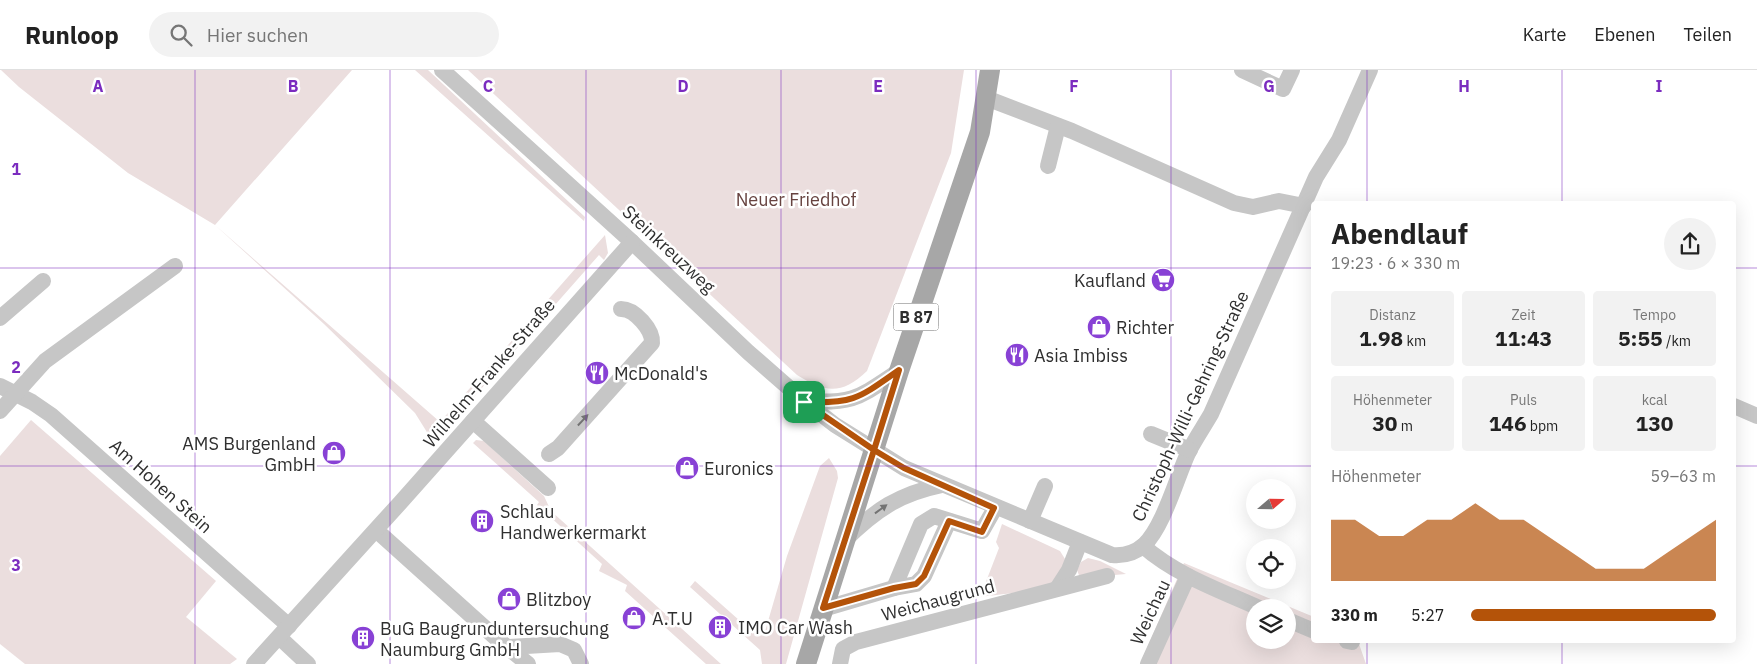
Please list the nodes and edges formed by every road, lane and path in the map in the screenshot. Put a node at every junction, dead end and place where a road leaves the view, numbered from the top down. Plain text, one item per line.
1 (442, 70) edge
2 (990, 70) edge
3 (1242, 70) edge
4 (1292, 70) edge
5 (1370, 70) edge
6 (986, 98) junction
7 (1058, 126) junction
8 (1048, 166) dead end
9 (1304, 206) junction
10 (632, 242) junction
11 (174, 266) dead end
12 (42, 281) dead end
13 (621, 309) dead end
14 (0, 318) edge
15 (899, 370) junction
16 (7, 390) edge
17 (804, 402) junction
18 (1736, 407) edge
19 (0, 411) edge
20 (1757, 416) edge
21 (473, 422) junction
22 (1151, 434) dead end
23 (874, 450) junction
24 (1190, 450) junction
25 (549, 454) dead end
26 (942, 485) junction
27 (1045, 486) dead end
28 (548, 488) dead end
29 (994, 508) junction
30 (949, 521) junction
31 (1030, 521) junction
32 (376, 530) junction
33 (844, 541) junction
34 (1080, 542) junction
35 (1143, 546) junction
36 (1107, 576) dead end
37 (1188, 576) junction
38 (1058, 587) junction
39 (894, 588) junction
40 (1246, 602) edge
41 (823, 608) junction
42 (1296, 623) edge
43 (1311, 630) edge
44 (284, 632) junction
45 (509, 647) junction
46 (254, 664) edge
47 (308, 664) edge
48 (528, 664) edge
49 (581, 664) edge
50 (806, 664) edge
51 (840, 664) edge
52 (1148, 664) edge

1 - 10 street, Steinkreuzweg
2 - 6 main road, B 87
3 - 4 street
5 - 9 street, Christoph-Willi-Gehring-Straße
6 - 7 street
6 - 15 main road, B 87
7 - 8 street
7 - 9 street
9 - 24 street, Christoph-Willi-Gehring-Straße
10 - 17 street, Steinkreuzweg
10 - 21 street, Wilhelm-Franke-Straße
11 - 16 street
12 - 14 street
25 -> 13 street
15 - 17 street
15 - 23 main road, B 87
16 - 19 street
16 - 44 street, Am Hohen Stein
17 - 23 street, Steinkreuzweg
18 - 20 street
21 - 28 street
21 - 32 street, Wilhelm-Franke-Straße
22 - 24 street
23 - 26 street, Christoph-Willi-Gehring-Straße
23 - 33 main road, B 87
24 - 35 street, Christoph-Willi-Gehring-Straße
26 - 29 street, Christoph-Willi-Gehring-Straße
33 -> 26 street
27 - 31 street
29 - 30 street
29 - 31 street, Christoph-Willi-Gehring-Straße
30 - 39 street
30 - 39 street
31 - 34 street, Christoph-Willi-Gehring-Straße
32 - 44 street, Wilhelm-Franke-Straße
32 - 45 street
33 - 41 main road, B 87
34 - 35 street, Christoph-Willi-Gehring-Straße
34 - 38 street
35 - 37 street
36 - 38 street, Weichaugrund
37 - 40 street
37 - 52 street, Weichau
38 - 51 street, Weichaugrund
39 - 41 street
41 - 50 main road, B 87
42 - 43 street
44 - 46 street, Wilhelm-Franke-Straße
44 - 47 street, Am Hohen Stein
45 - 48 street
45 - 49 street

